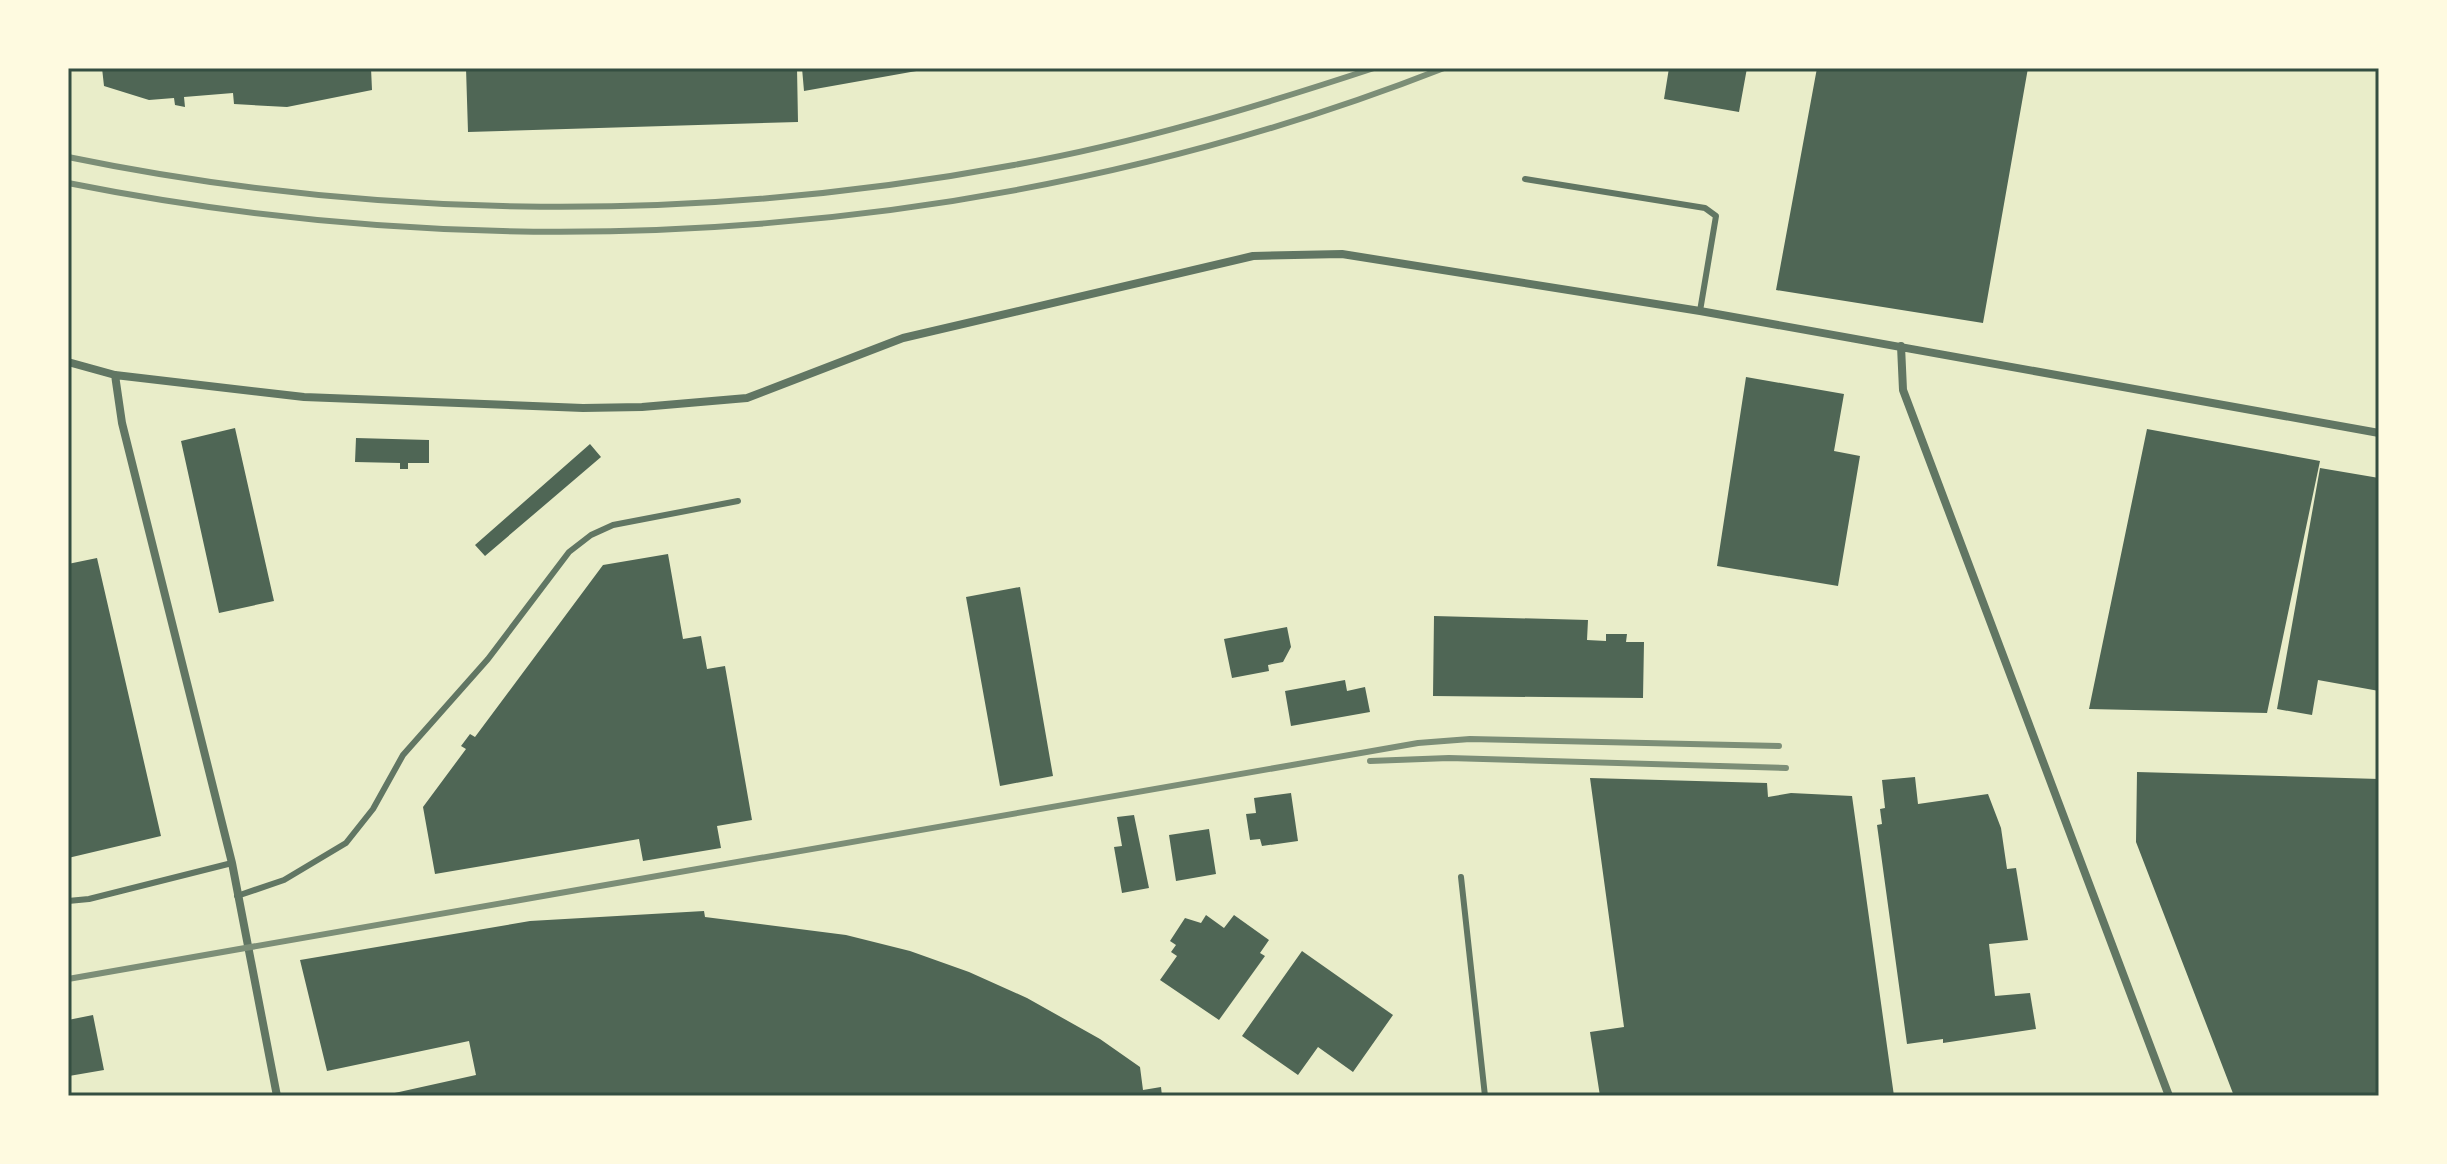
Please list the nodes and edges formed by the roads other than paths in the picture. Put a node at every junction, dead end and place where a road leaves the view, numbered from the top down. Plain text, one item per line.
1 (1525, 179) dead end
2 (1700, 311) junction
3 (1901, 346) junction
4 (68, 362) edge
5 (115, 375) junction
6 (2379, 433) edge
7 (738, 501) dead end
8 (232, 863) junction
9 (1461, 877) dead end
10 (237, 896) junction
11 (68, 901) edge
12 (277, 1096) edge
13 (1485, 1096) edge
14 (2169, 1096) edge

1 - 2 lane
2 - 3 street
2 - 5 street
3 - 6 street
3 - 14 street
4 - 5 street
5 - 8 street
7 - 10 lane
8 - 10 street
8 - 11 lane
9 - 13 lane
10 - 12 street

